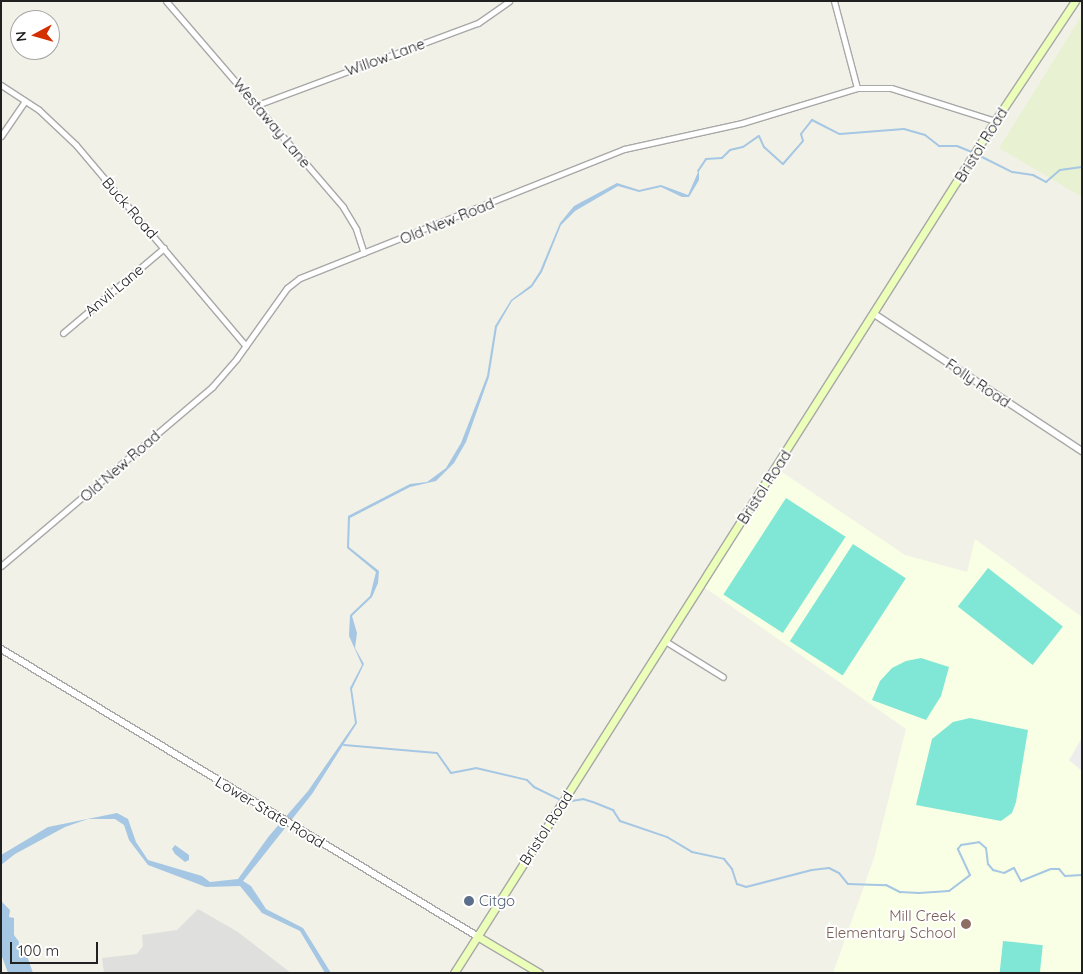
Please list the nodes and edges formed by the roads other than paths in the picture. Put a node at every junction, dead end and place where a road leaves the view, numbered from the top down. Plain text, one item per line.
1 (166, 1) edge
2 (509, 1) edge
3 (834, 1) edge
4 (1075, 1) edge
5 (1, 85) edge
6 (857, 88) junction
7 (26, 101) junction
8 (257, 105) junction
9 (995, 121) junction
10 (1, 136) edge
11 (164, 248) junction
12 (364, 253) junction
13 (874, 314) junction
14 (63, 333) dead end
15 (246, 346) junction
16 (1082, 452) edge
17 (1, 566) edge
18 (665, 641) junction
19 (1, 649) edge
20 (722, 677) dead end
21 (477, 936) junction
22 (454, 973) edge
23 (539, 973) edge

1 - 8 street, Westaway Lane
2 - 8 street, Willow Lane
3 - 6 street
4 - 9 main road, Bristol Road
5 - 7 street, Buck Road
6 - 9 street, Old New Road
6 - 12 street, Old New Road
7 - 10 street
7 - 11 street, Buck Road
8 - 12 street, Westaway Lane
9 - 13 main road, Bristol Road
11 - 14 street, Anvil Lane
11 - 15 street, Buck Road
12 - 15 street, Old New Road
13 - 16 street, Folly Road
13 - 18 main road, Bristol Road
15 - 17 street, Old New Road
18 - 20 street
18 - 21 main road, Bristol Road
19 - 21 street, Lower State Road
21 - 22 main road, Bristol Road
21 - 23 main road, Lower State Road

